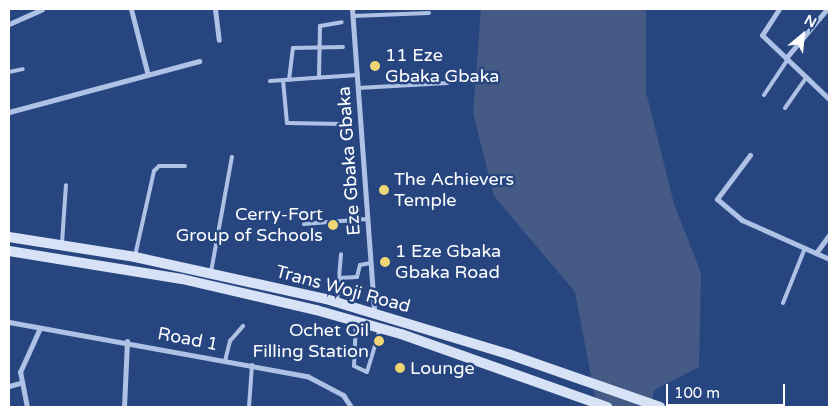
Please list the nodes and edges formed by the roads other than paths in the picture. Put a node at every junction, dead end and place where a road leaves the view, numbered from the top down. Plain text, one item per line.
1 (42, 9) edge
2 (131, 9) edge
3 (214, 9) edge
4 (352, 9) edge
5 (779, 9) edge
6 (429, 13) dead end
7 (827, 13) edge
8 (353, 16) junction
9 (342, 22) dead end
10 (9, 24) edge
11 (219, 40) dead end
12 (343, 47) dead end
13 (320, 48) junction
14 (787, 59) junction
15 (199, 61) dead end
16 (23, 68) dead end
17 (9, 72) edge
18 (147, 72) junction
19 (357, 75) junction
20 (807, 76) junction
21 (319, 77) junction
22 (283, 80) junction
23 (289, 80) junction
24 (270, 81) dead end
25 (448, 83) dead end
26 (358, 88) junction
27 (764, 95) dead end
28 (829, 99) edge
29 (785, 108) dead end
30 (9, 112) edge
31 (342, 124) dead end
32 (750, 155) dead end
33 (232, 158) dead end
34 (185, 166) dead end
35 (66, 185) dead end
36 (367, 219) junction
37 (304, 224) dead end
38 (829, 236) edge
39 (9, 237) edge
40 (62, 243) junction
41 (805, 248) junction
42 (9, 251) edge
43 (816, 253) junction
44 (341, 254) dead end
45 (134, 257) junction
46 (829, 259) edge
47 (370, 263) junction
48 (131, 269) junction
49 (212, 272) junction
50 (339, 278) junction
51 (209, 285) junction
52 (337, 302) junction
53 (784, 304) dead end
54 (374, 312) junction
55 (9, 322) edge
56 (356, 322) junction
57 (243, 326) dead end
58 (40, 328) junction
59 (380, 328) junction
60 (127, 341) junction
61 (225, 361) junction
62 (252, 365) junction
63 (20, 383) junction
64 (9, 386) edge
65 (27, 407) edge
66 (124, 407) edge
67 (250, 407) edge
68 (351, 407) edge
69 (608, 407) edge
70 (660, 407) edge

1 - 10 street
2 - 18 street
3 - 11 street
4 - 8 street, Eze Gbaka Gbaka
5 - 14 street
6 - 8 lane
7 - 14 street
8 - 19 street, Eze Gbaka Gbaka
9 - 13 lane
12 - 13 lane
13 - 21 lane
13 - 23 lane
14 - 20 street
14 - 27 lane
15 - 18 street
16 - 17 lane
18 - 30 street
19 - 21 lane
19 - 26 street, Eze Gbaka Gbaka
20 - 28 street
20 - 29 lane
21 - 23 lane
22 - 23 lane
22 - 24 lane
22 - 31 lane
25 - 26 lane
26 - 36 street, Eze Gbaka Gbaka
32 - 41 street
33 - 49 lane
34 - 45 lane
35 - 40 lane
36 - 37 lane
36 - 47 street, Eze Gbaka Gbaka
38 - 43 street
39 - 40 main road, Trans Woji Road
40 - 45 main road, Trans Woji Road
41 - 43 street
41 - 53 lane
42 - 48 main road, Trans Woji Road
43 - 46 street
44 - 50 lane
45 - 48 main road
45 - 49 main road, Trans Woji Road
47 - 50 lane
47 - 54 street, Eze Gbaka Gbaka
48 - 51 main road, Trans Woji Road
49 - 51 main road
49 - 52 main road, Trans Woji Road
50 - 52 lane
51 - 56 main road, Trans Woji Road
52 - 54 main road, Trans Woji Road
54 - 70 main road, Trans Woji Road
55 - 58 street, Road 1
56 - 59 main road, Trans Woji Road
56 - 59 lane
57 - 61 lane
58 - 60 street, Road 1
58 - 63 street
59 - 69 main road, Trans Woji Road
60 - 61 street, Road 1
60 - 66 street
61 - 62 street, Road 1
62 - 67 lane
62 - 68 street, Road 1
63 - 64 street
63 - 65 street

